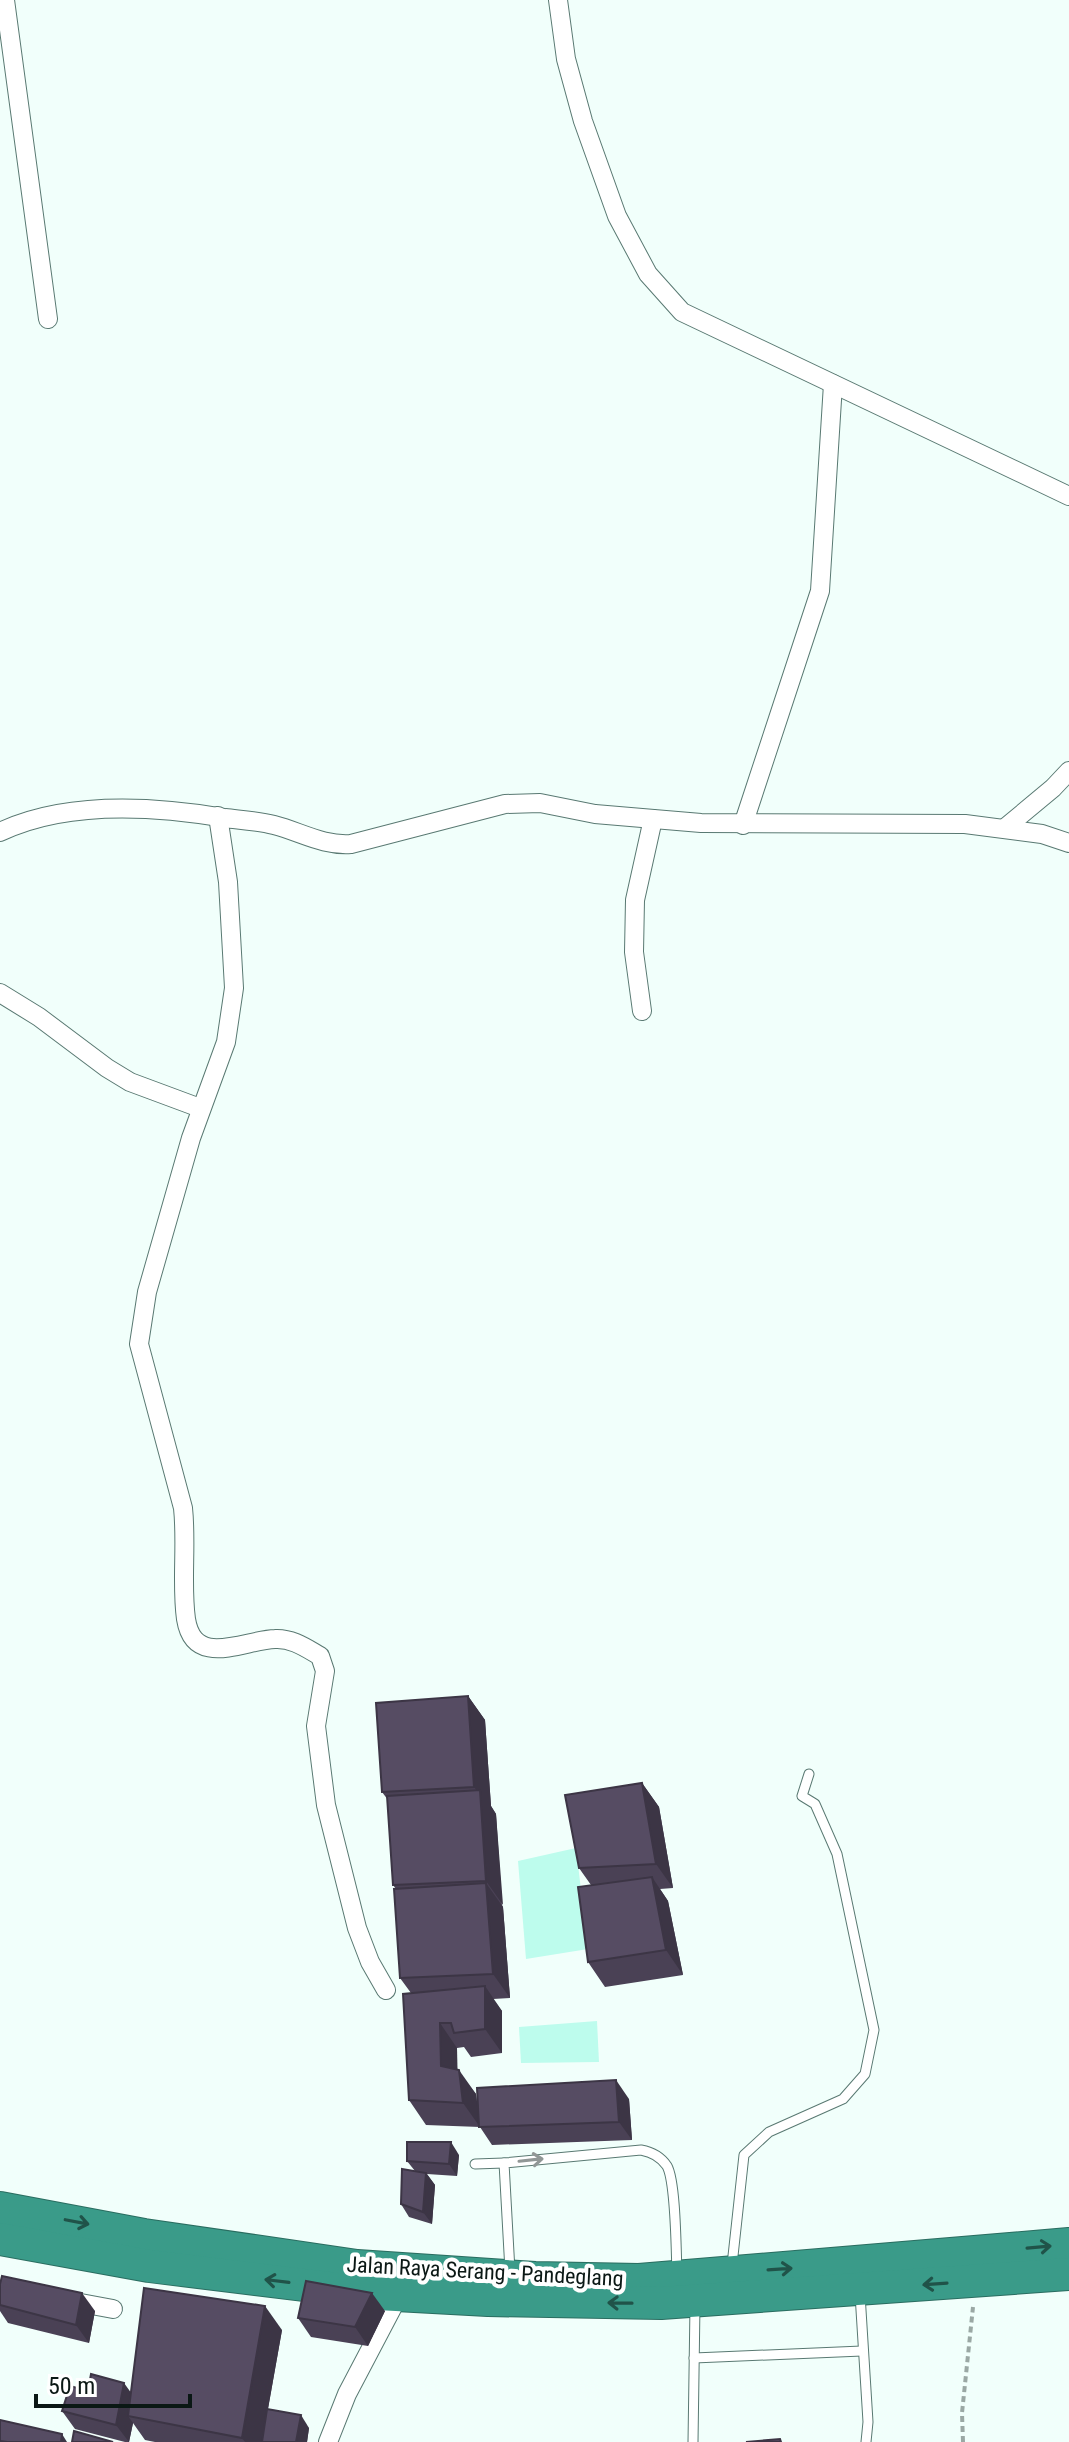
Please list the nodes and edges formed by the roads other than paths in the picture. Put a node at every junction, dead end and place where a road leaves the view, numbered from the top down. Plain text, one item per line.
1 (5, 0) edge
2 (558, 0) edge
3 (48, 319) dead end
4 (833, 384) junction
5 (1069, 496) edge
6 (1069, 771) edge
7 (218, 816) junction
8 (653, 819) junction
9 (743, 825) junction
10 (1005, 828) junction
11 (0, 832) edge
12 (1069, 843) edge
13 (0, 993) edge
14 (642, 1011) dead end
15 (200, 1108) junction
16 (809, 1774) dead end
17 (386, 1990) dead end
18 (504, 2163) junction
19 (475, 2164) dead end
20 (0, 2208) edge
21 (0, 2239) edge
22 (1069, 2244) edge
23 (139, 2248) junction
24 (731, 2272) junction
25 (1069, 2274) edge
26 (511, 2276) junction
27 (858, 2276) junction
28 (355, 2278) junction
29 (674, 2290) junction
30 (399, 2295) junction
31 (57, 2298) edge
32 (113, 2309) dead end
33 (862, 2351) junction
34 (694, 2358) junction
35 (328, 2442) edge
36 (693, 2442) edge
37 (866, 2442) edge

1 - 3 street
2 - 4 street
4 - 5 street
4 - 9 street
6 - 10 street
7 - 8 street
7 - 11 street
7 - 15 street
8 - 9 street
8 - 14 street
9 - 10 street
10 - 12 street
13 - 15 street
15 - 17 street
16 - 24 lane
18 - 19 lane
18 - 26 lane
18 -> 29 lane
20 -> 23 highway, Jalan Raya Serang - Pandeglang
21 - 23 highway, Jalan Raya Serang - Pandeglang
27 -> 22 highway, Jalan Raya Serang - Pandeglang
23 - 28 highway, Jalan Raya Serang - Pandeglang
28 -> 23 highway, Jalan Raya Serang - Pandeglang
24 -> 27 highway, Jalan Raya Serang - Pandeglang
24 - 29 highway, Jalan Raya Serang - Pandeglang
25 -> 27 highway, Jalan Raya Serang - Pandeglang
26 - 28 highway, Jalan Raya Serang - Pandeglang
26 - 29 highway, Jalan Raya Serang - Pandeglang
27 - 29 highway, Jalan Raya Serang - Pandeglang
27 - 33 lane
28 - 30 highway, Jalan Raya Serang - Pandeglang
29 -> 30 highway, Jalan Raya Serang - Pandeglang
29 - 34 lane
30 - 35 street
31 - 32 street
33 - 34 lane
33 - 37 lane
34 - 36 lane

